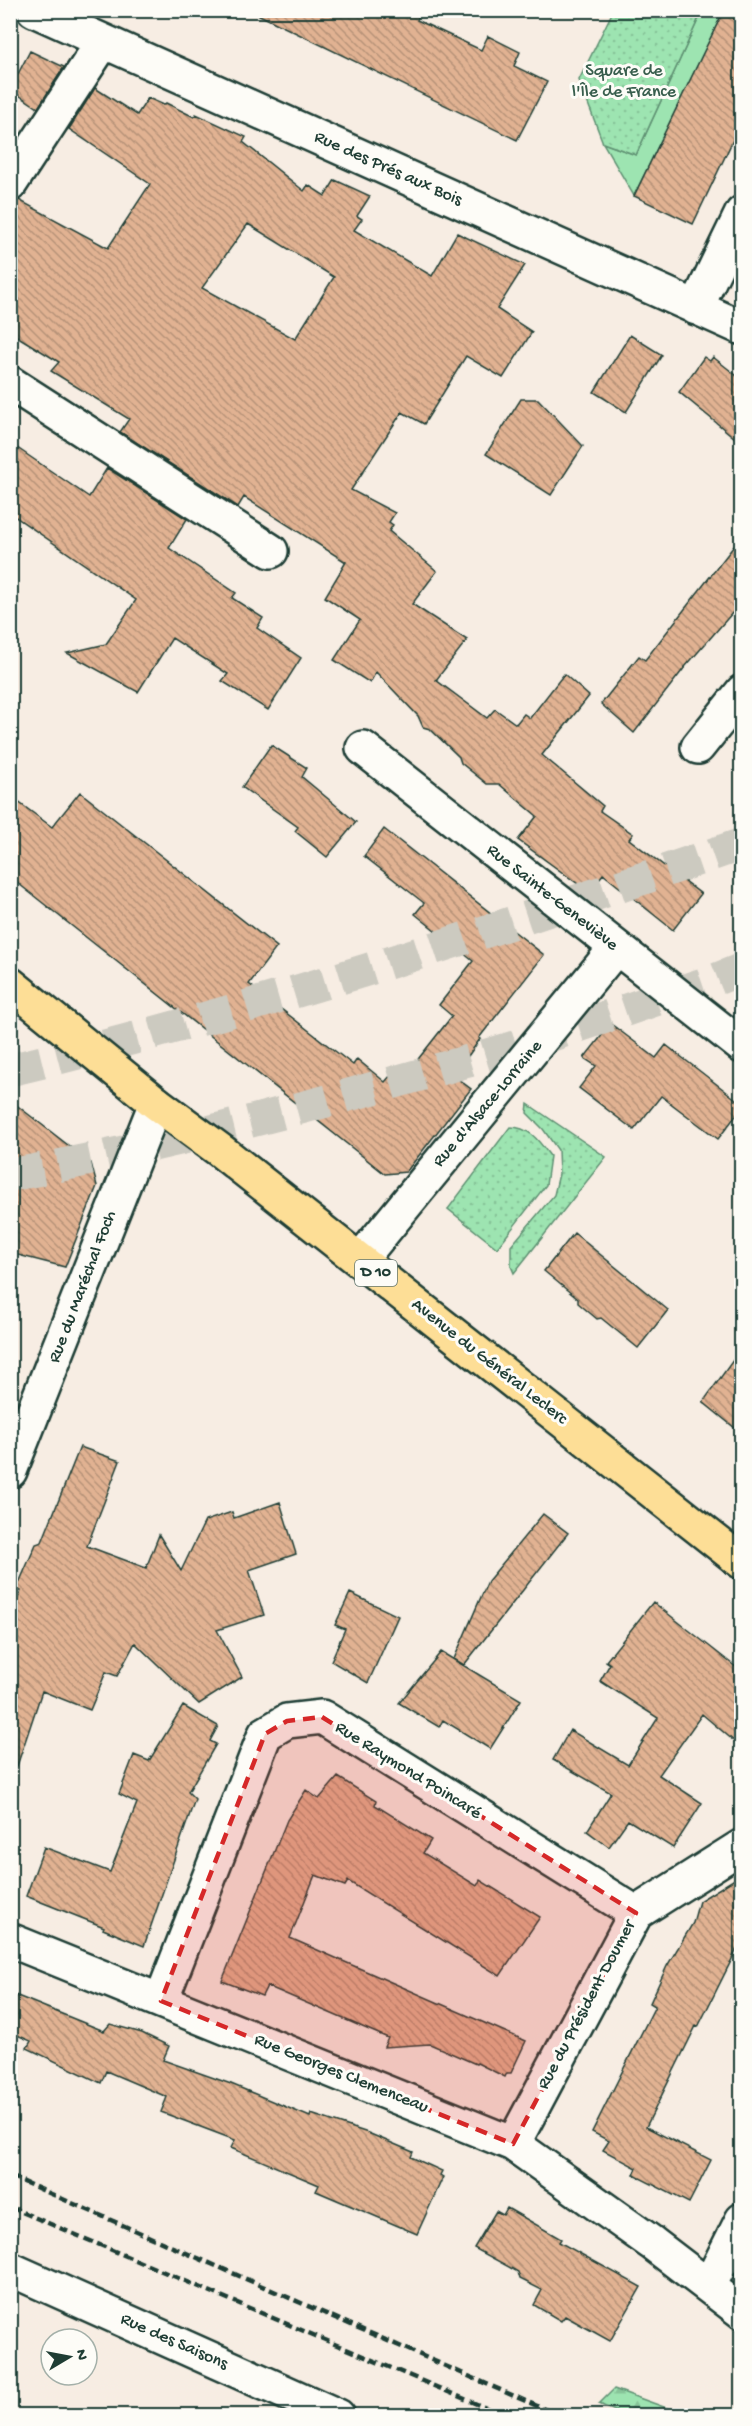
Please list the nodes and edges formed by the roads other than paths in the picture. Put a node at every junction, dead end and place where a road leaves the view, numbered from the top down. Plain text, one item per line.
1 (34, 10) edge
2 (104, 42) junction
3 (10, 184) edge
4 (741, 213) edge
5 (696, 308) junction
6 (741, 328) edge
7 (10, 383) edge
8 (271, 551) dead end
9 (741, 692) edge
10 (698, 747) dead end
11 (363, 748) dead end
12 (616, 948) junction
13 (10, 984) edge
14 (741, 1047) edge
15 (156, 1103) junction
16 (360, 1260) junction
17 (10, 1471) edge
18 (741, 1562) edge
19 (741, 1846) edge
20 (636, 1913) junction
21 (10, 1940) edge
22 (160, 2001) junction
23 (513, 2144) junction
24 (741, 2220) edge
25 (10, 2269) edge
26 (709, 2286) junction
27 (741, 2312) edge
28 (338, 2415) edge

1 - 2 street, Rue des Prés aux Bois
2 - 3 street
2 - 5 street, Rue des Prés aux Bois
4 - 5 street
5 - 6 street, Rue des Prés aux Bois
7 - 8 street
9 - 10 street
11 - 12 street, Rue Sainte-Geneviève
12 - 14 street, Rue Sainte-Geneviève
12 - 16 street, Rue d'Alsace-Lorraine
13 - 15 main road, Avenue du Général Leclerc / D 10
15 - 16 main road, Avenue du Général Leclerc / D 10
15 - 17 street, Rue du Maréchal Foch
16 - 18 main road, Avenue du Général Leclerc / D 10
19 - 20 street, Rue du Président Doumer
20 - 22 street, Rue Raymond Poincaré
20 - 23 street, Rue du Président Doumer
21 - 22 street, Rue Georges Clemenceau
22 - 23 street, Rue Georges Clemenceau
23 - 26 street, Rue Georges Clemenceau
24 - 26 street
25 - 28 street, Rue des Saisons
26 - 27 street, Rue Georges Clemenceau

